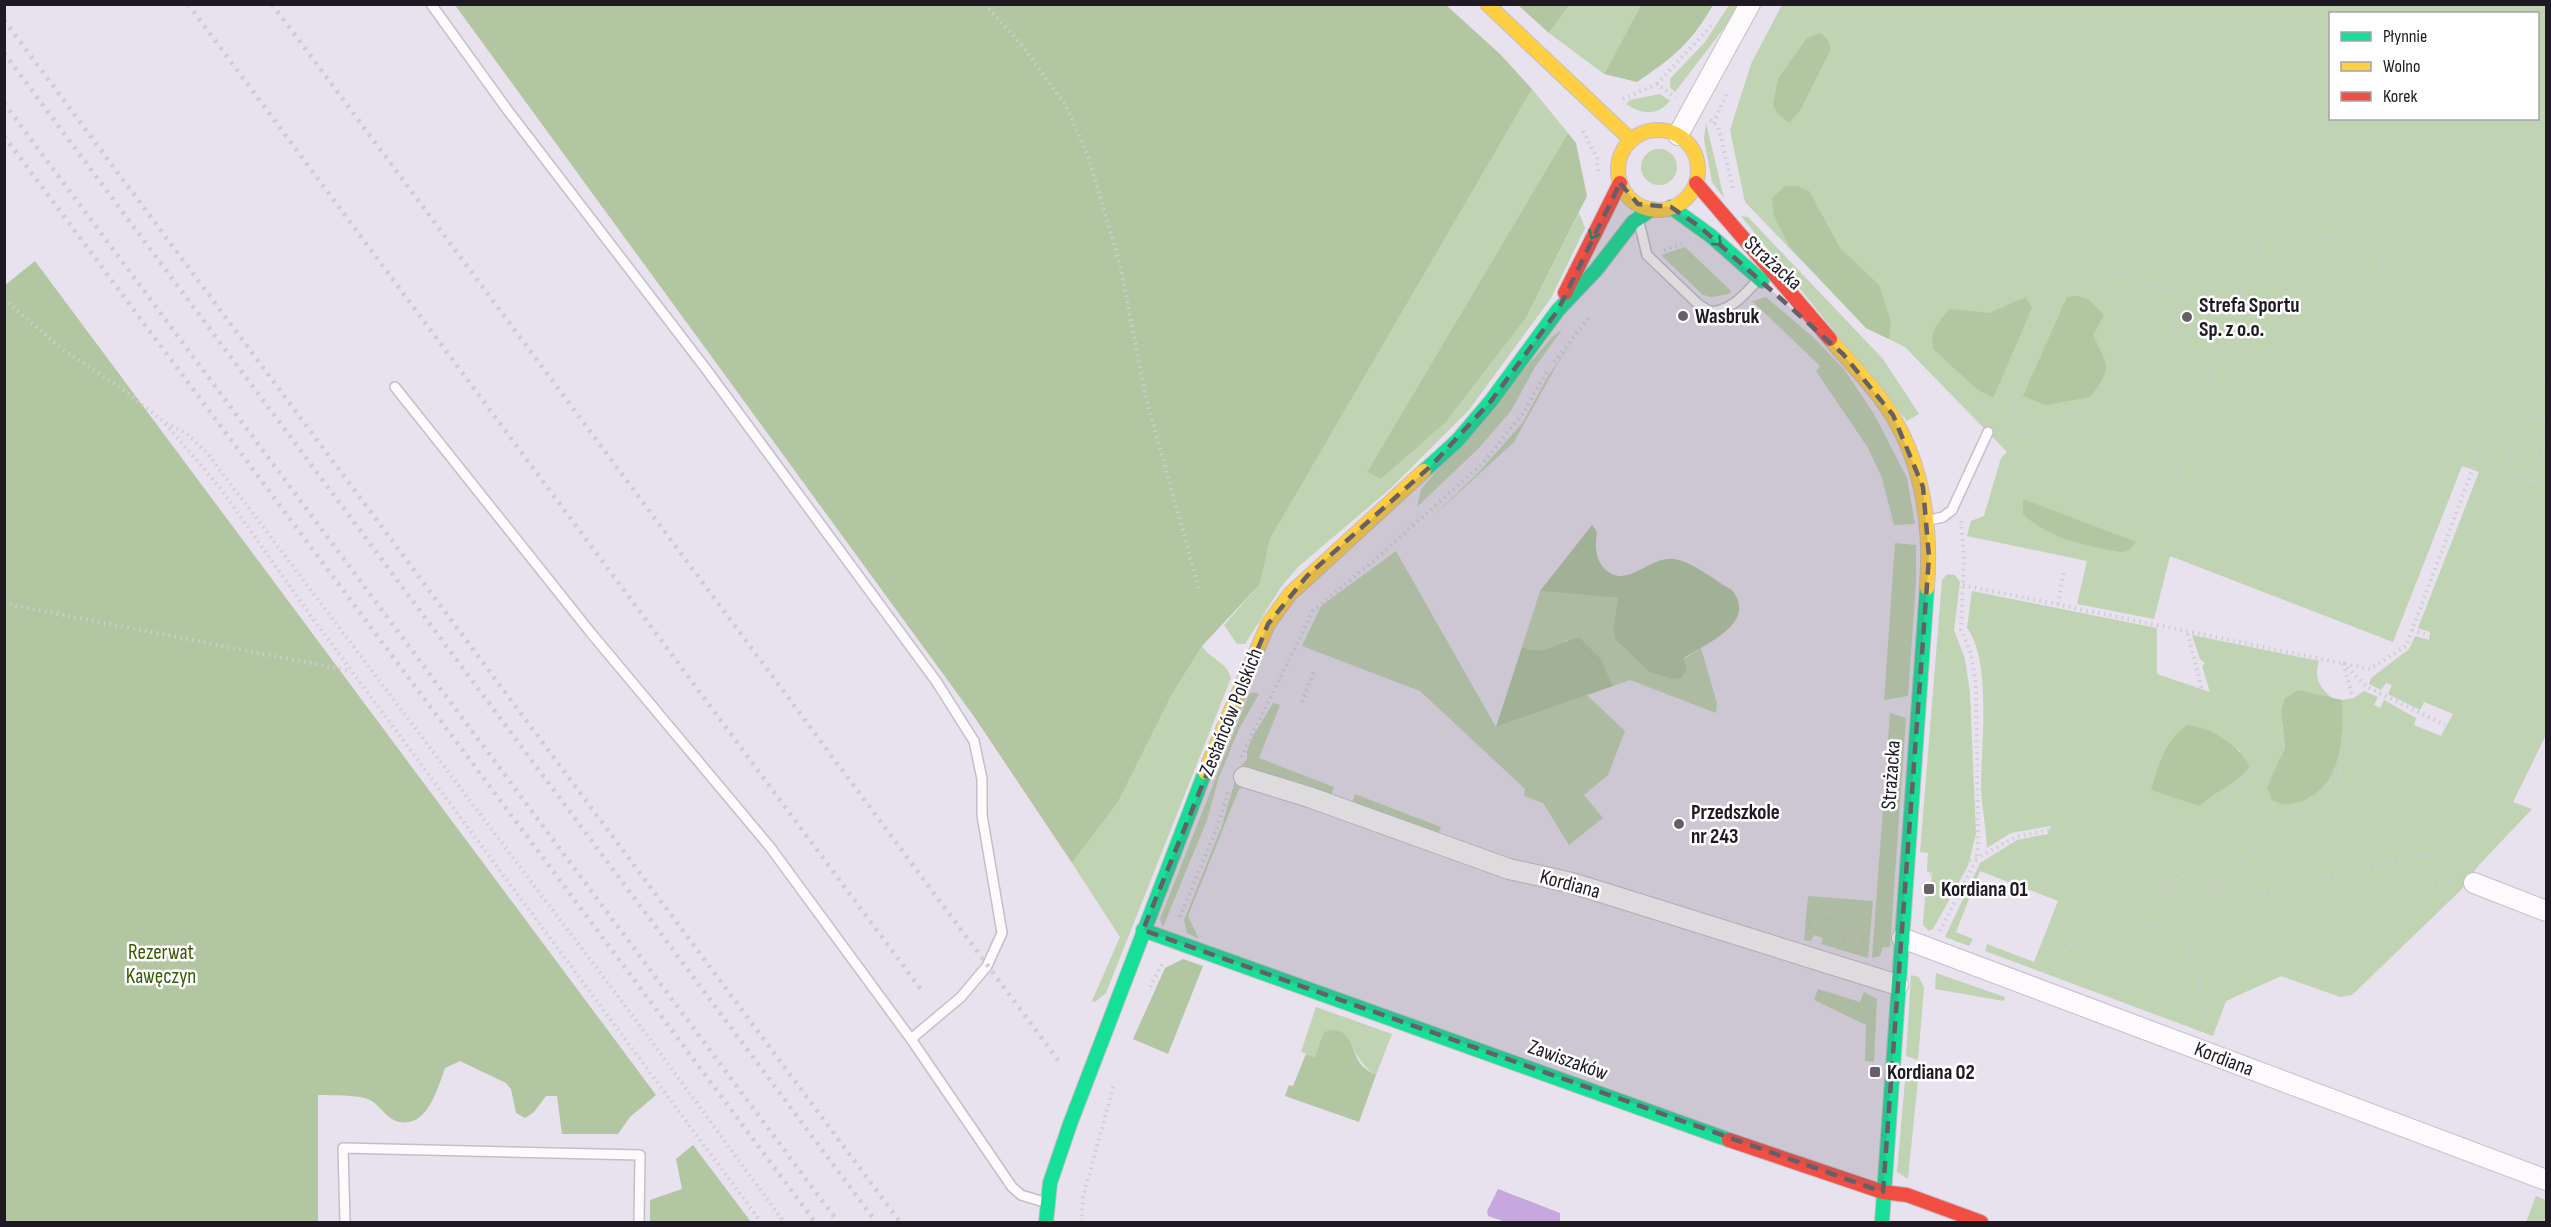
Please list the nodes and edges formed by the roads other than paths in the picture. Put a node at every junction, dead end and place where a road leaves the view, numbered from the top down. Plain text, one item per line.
1 (431, 4) edge
2 (1487, 4) edge
3 (1750, 4) edge
4 (1678, 135) junction
5 (1631, 140) junction
6 (1620, 183) junction
7 (1696, 183) junction
8 (1671, 207) junction
9 (1652, 209) junction
10 (1638, 218) junction
11 (1769, 268) junction
12 (1759, 279) junction
13 (1558, 310) junction
14 (1843, 354) junction
15 (395, 387) dead end
16 (1988, 432) dead end
17 (1928, 521) junction
18 (1238, 774) road end
19 (2474, 883) dead end
20 (2547, 911) edge
21 (1143, 930) junction
22 (1902, 938) junction
23 (1898, 985) junction
24 (911, 1039) junction
25 (2547, 1180) edge
26 (1883, 1192) junction
27 (1047, 1203) junction
28 (345, 1222) edge
29 (639, 1222) edge
30 (1046, 1222) edge
31 (1881, 1222) edge
32 (1982, 1222) edge

1 - 24 lane
2 - 5 street
3 - 4 street
4 - 5 street
4 - 7 street
5 - 6 street
6 - 9 street
6 -> 13 street, Zesłańców Polskich
7 - 8 street
7 - 11 street, Strażacka
8 - 9 street
8 -> 12 street, Strażacka
9 - 10 street, Zesłańców Polskich
10 - 12 lane
10 - 13 street, Zesłańców Polskich
11 - 12 lane
11 - 14 street, Strażacka
12 - 14 street, Strażacka
13 - 21 street, Zesłańców Polskich
14 - 17 street, Strażacka
15 - 24 lane
16 - 17 lane
17 - 22 street, Strażacka
18 - 23 street, Kordiana
19 - 20 street
21 - 26 street, Zawiszaków
21 - 27 street, Zesłańców Polskich
22 - 23 street, Strażacka
22 - 25 street, Kordiana
23 - 26 street, Strażacka
24 - 27 lane
26 - 31 street, Strażacka
26 - 32 street, Zawiszaków
27 - 30 street, Zesłańców Polskich
28 - 29 lane

